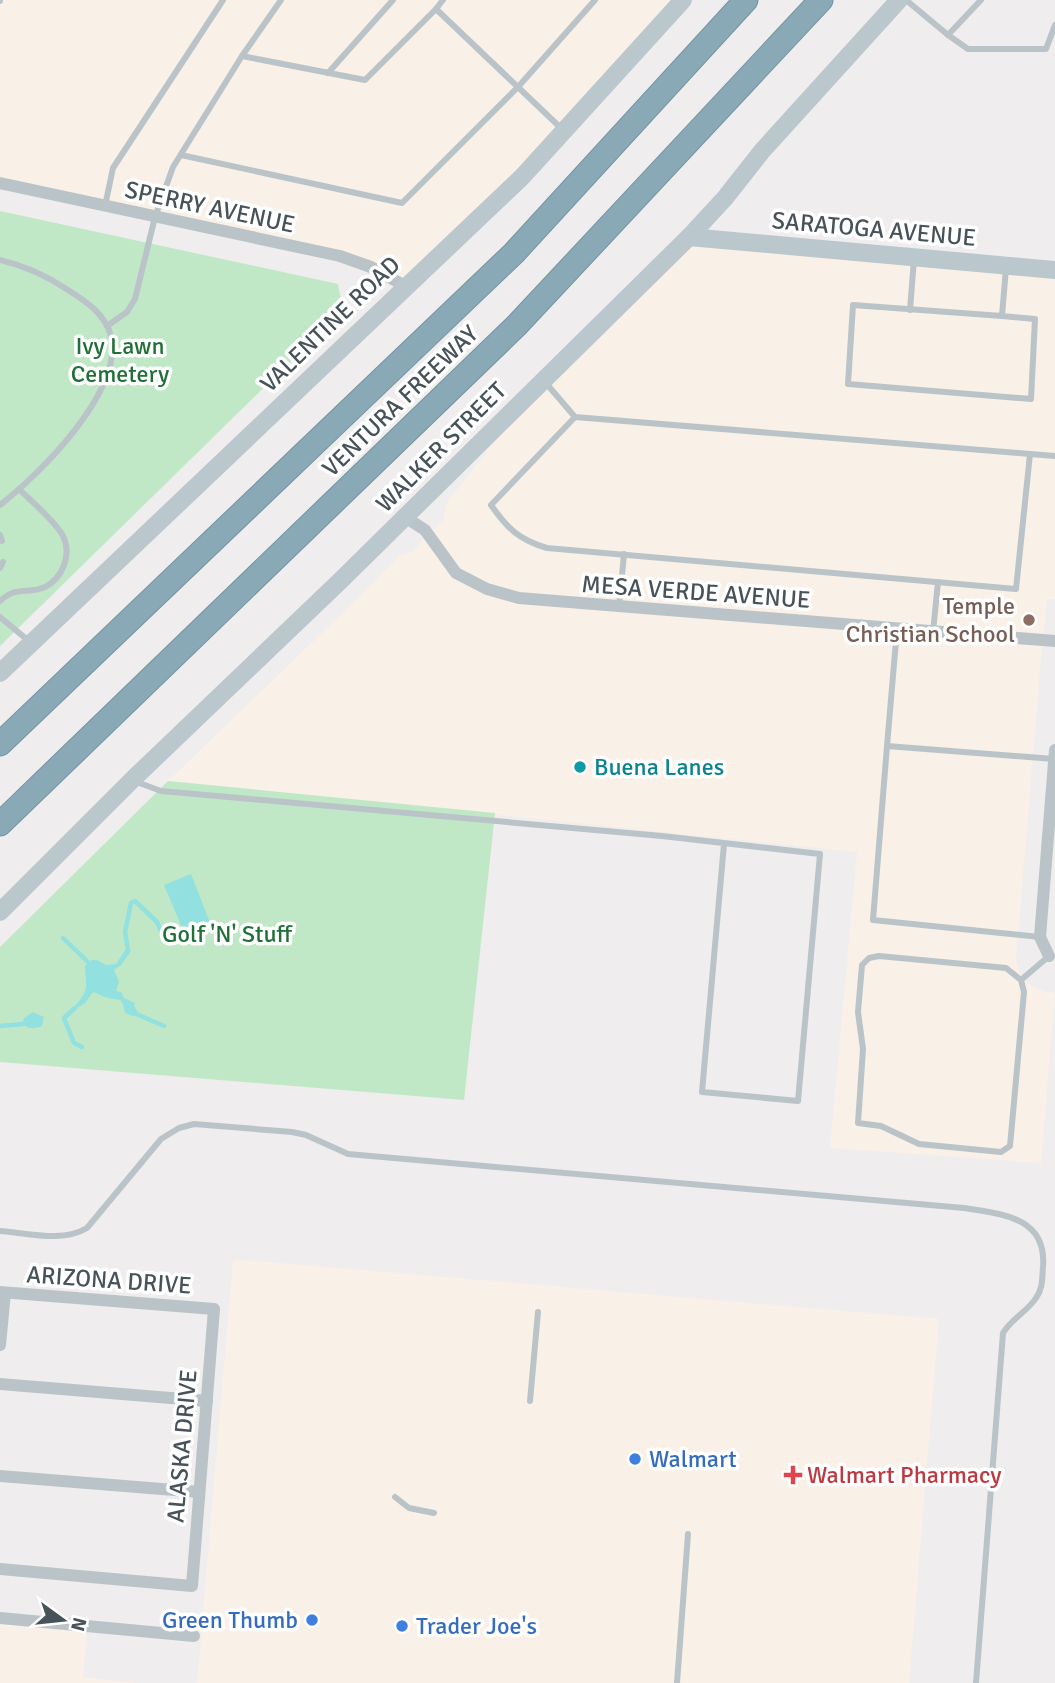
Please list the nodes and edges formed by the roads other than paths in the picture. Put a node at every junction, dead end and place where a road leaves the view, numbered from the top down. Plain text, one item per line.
1 (223, 0) edge
2 (281, 0) edge
3 (393, 0) edge
4 (443, 0) edge
5 (595, 0) edge
6 (683, 0) edge
7 (746, 0) edge
8 (821, 0) edge
9 (899, 0) edge
10 (906, 0) edge
11 (981, 0) edge
12 (436, 9) junction
13 (1055, 25) edge
14 (948, 35) junction
15 (242, 56) junction
16 (328, 73) junction
17 (518, 87) junction
18 (565, 132) junction
19 (181, 155) junction
20 (0, 183) edge
21 (105, 206) junction
22 (155, 217) junction
23 (689, 237) junction
24 (914, 257) junction
25 (0, 260) edge
26 (1006, 266) junction
27 (1055, 270) edge
28 (405, 286) junction
29 (910, 310) junction
30 (1002, 316) junction
31 (107, 326) junction
32 (543, 381) junction
33 (575, 417) junction
34 (1030, 454) junction
35 (1055, 456) edge
36 (19, 489) junction
37 (0, 505) edge
38 (405, 517) junction
39 (624, 554) junction
40 (938, 582) junction
41 (0, 601) edge
42 (619, 607) junction
43 (0, 617) edge
44 (897, 629) junction
45 (933, 632) junction
46 (1055, 641) edge
47 (32, 643) junction
48 (0, 673) edge
49 (0, 744) edge
50 (887, 746) junction
51 (1055, 750) edge
52 (1054, 759) edge
53 (132, 780) junction
54 (0, 824) edge
55 (724, 844) junction
56 (0, 912) edge
57 (1040, 937) junction
58 (1049, 956) joint
59 (1021, 979) junction
60 (0, 1231) edge
61 (2, 1293) edge
62 (214, 1309) joint
63 (538, 1312) dead end
64 (0, 1345) edge
65 (0, 1384) edge
66 (207, 1401) junction
67 (530, 1401) dead end
68 (0, 1476) edge
69 (199, 1492) junction
70 (395, 1497) dead end
71 (435, 1513) dead end
72 (688, 1534) dead end
73 (0, 1569) edge
74 (0, 1618) edge
75 (194, 1636) dead end
76 (677, 1683) edge
77 (976, 1683) edge

1 - 21 lane
2 - 15 lane
3 - 16 lane
4 - 12 lane
5 - 17 lane
6 - 18 street, VALENTINE ROAD
7 - 49 highway, VENTURA FREEWAY
8 - 54 highway, VENTURA FREEWAY
9 - 23 street, WALKER STREET
10 - 14 lane
11 - 14 lane
12 - 16 lane
12 - 17 lane
13 - 14 lane
15 - 16 lane
15 - 19 lane
17 - 18 lane
17 - 19 lane
18 - 28 street, VALENTINE ROAD
19 - 22 lane
20 - 21 street, SPERRY AVENUE
21 - 22 street, SPERRY AVENUE
22 - 28 street, SPERRY AVENUE
22 - 31 lane
23 - 24 street, SARATOGA AVENUE
23 - 32 street, WALKER STREET
24 - 26 street, SARATOGA AVENUE
24 - 29 lane
25 - 31 lane
26 - 27 street, SARATOGA AVENUE
26 - 30 lane
28 - 47 street, VALENTINE ROAD
29 - 30 lane
29 - 30 lane
31 - 36 lane
32 - 33 lane
32 - 38 street, WALKER STREET
33 - 34 lane
33 - 39 lane
34 - 35 lane
34 - 40 lane
36 - 37 lane
36 - 41 lane
38 - 42 street, MESA VERDE AVENUE
38 - 53 street, WALKER STREET
39 - 40 lane
39 - 42 lane
40 - 45 lane
42 - 44 street, MESA VERDE AVENUE
43 - 47 lane
44 - 45 street, MESA VERDE AVENUE
44 - 50 lane
45 - 46 street, MESA VERDE AVENUE
47 - 48 street, VALENTINE ROAD
50 - 52 lane
50 - 57 lane
51 - 52 street
52 - 57 street
53 - 55 lane
53 - 56 street, WALKER STREET
55 - 55 lane
57 - 58 street
58 - 59 lane
59 - 59 lane
60 - 77 lane
61 - 62 street, ARIZONA DRIVE
61 - 64 street
62 - 66 street, ALASKA DRIVE
63 - 67 lane
65 - 66 street
66 - 69 street, ALASKA DRIVE
68 - 69 street
69 - 73 street, ALASKA DRIVE
70 - 71 lane
72 - 76 lane
74 - 75 street

